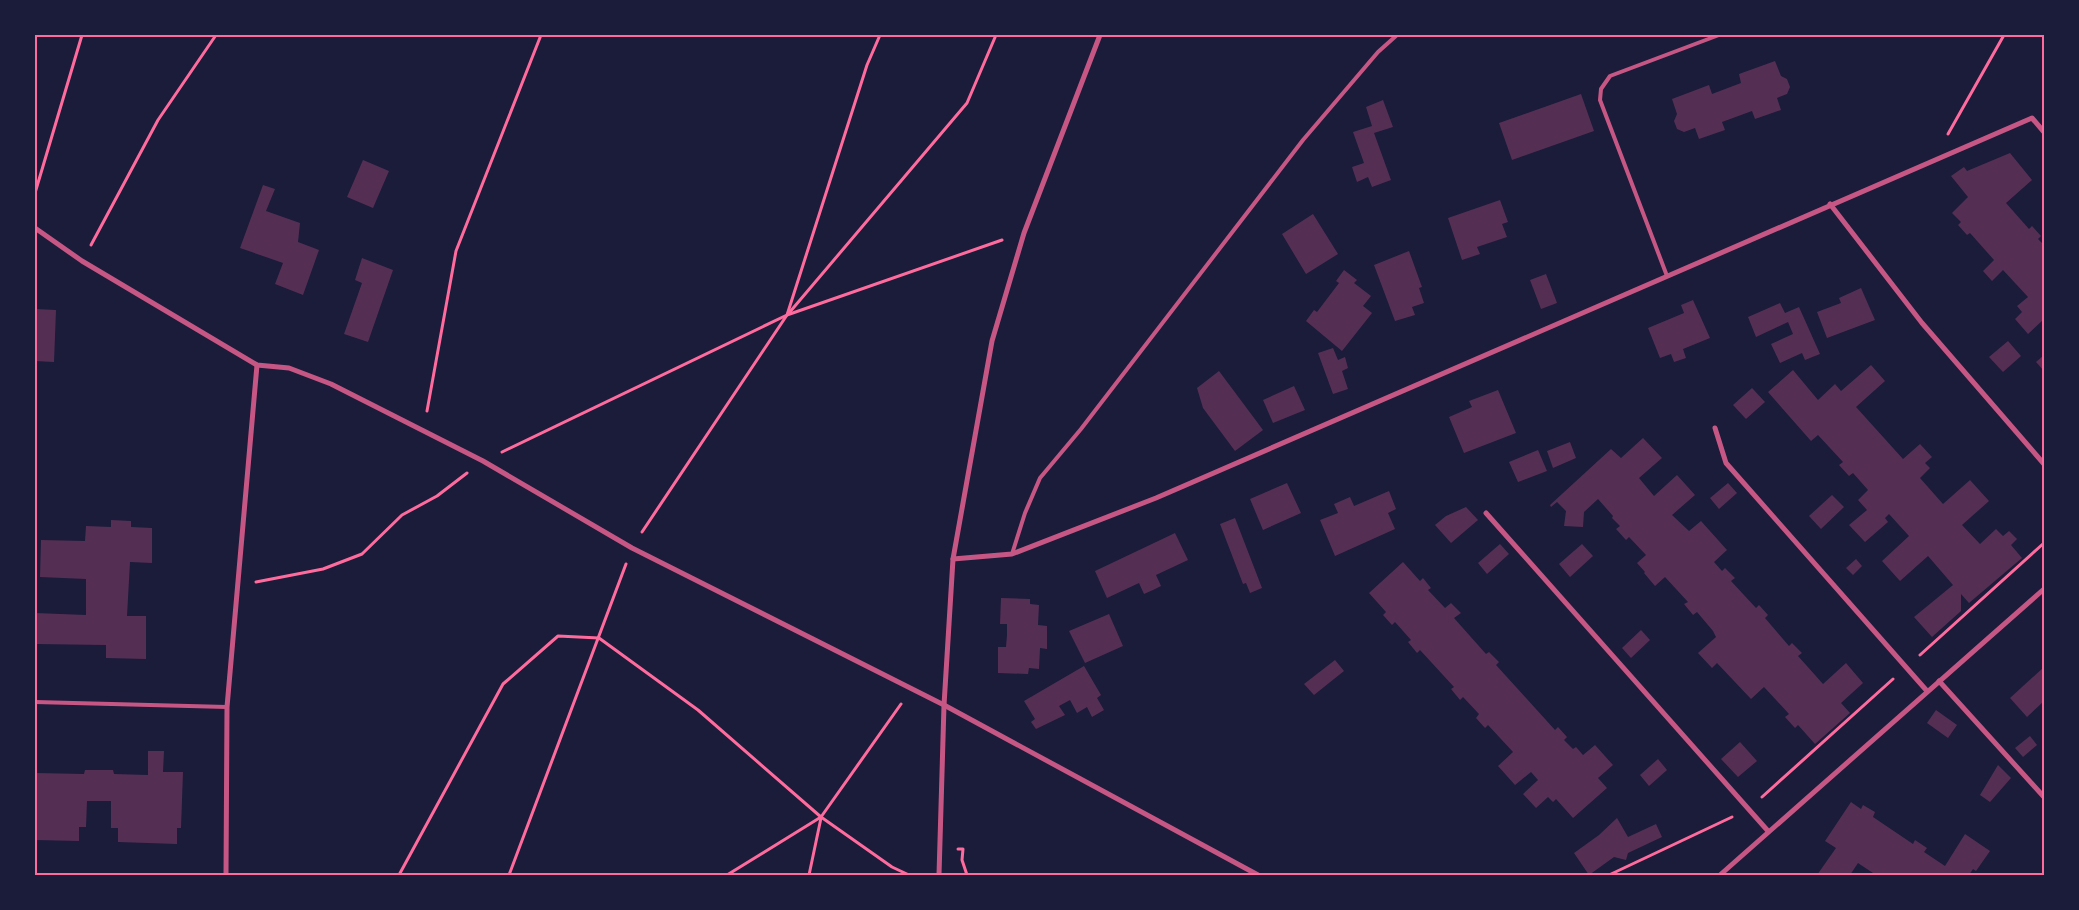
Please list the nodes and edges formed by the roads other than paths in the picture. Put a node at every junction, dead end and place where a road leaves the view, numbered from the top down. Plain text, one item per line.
1 (1100, 35) edge
2 (1397, 35) edge
3 (1719, 35) edge
4 (2044, 132) edge
5 (1830, 204) junction
6 (35, 228) edge
7 (1667, 276) junction
8 (257, 365) junction
9 (1715, 428) dead end
10 (2044, 464) edge
11 (1486, 513) dead end
12 (1012, 554) junction
13 (953, 559) junction
14 (2044, 589) edge
15 (1939, 681) junction
16 (1927, 691) junction
17 (35, 702) edge
18 (944, 705) junction
19 (227, 707) junction
20 (2044, 797) edge
21 (1768, 831) junction
22 (226, 875) edge
23 (939, 875) edge
24 (1258, 875) edge
25 (1720, 875) edge

1 - 13 street
2 - 12 lane
3 - 7 lane
4 - 5 street
5 - 7 street
5 - 10 street
6 - 8 street
7 - 12 street
8 - 18 street
8 - 19 street
9 - 16 street
11 - 21 street
12 - 13 street
13 - 18 street
14 - 15 street
15 - 16 street
15 - 20 street
16 - 21 street
17 - 19 lane
18 - 23 street
18 - 24 street
19 - 22 street
21 - 25 street

